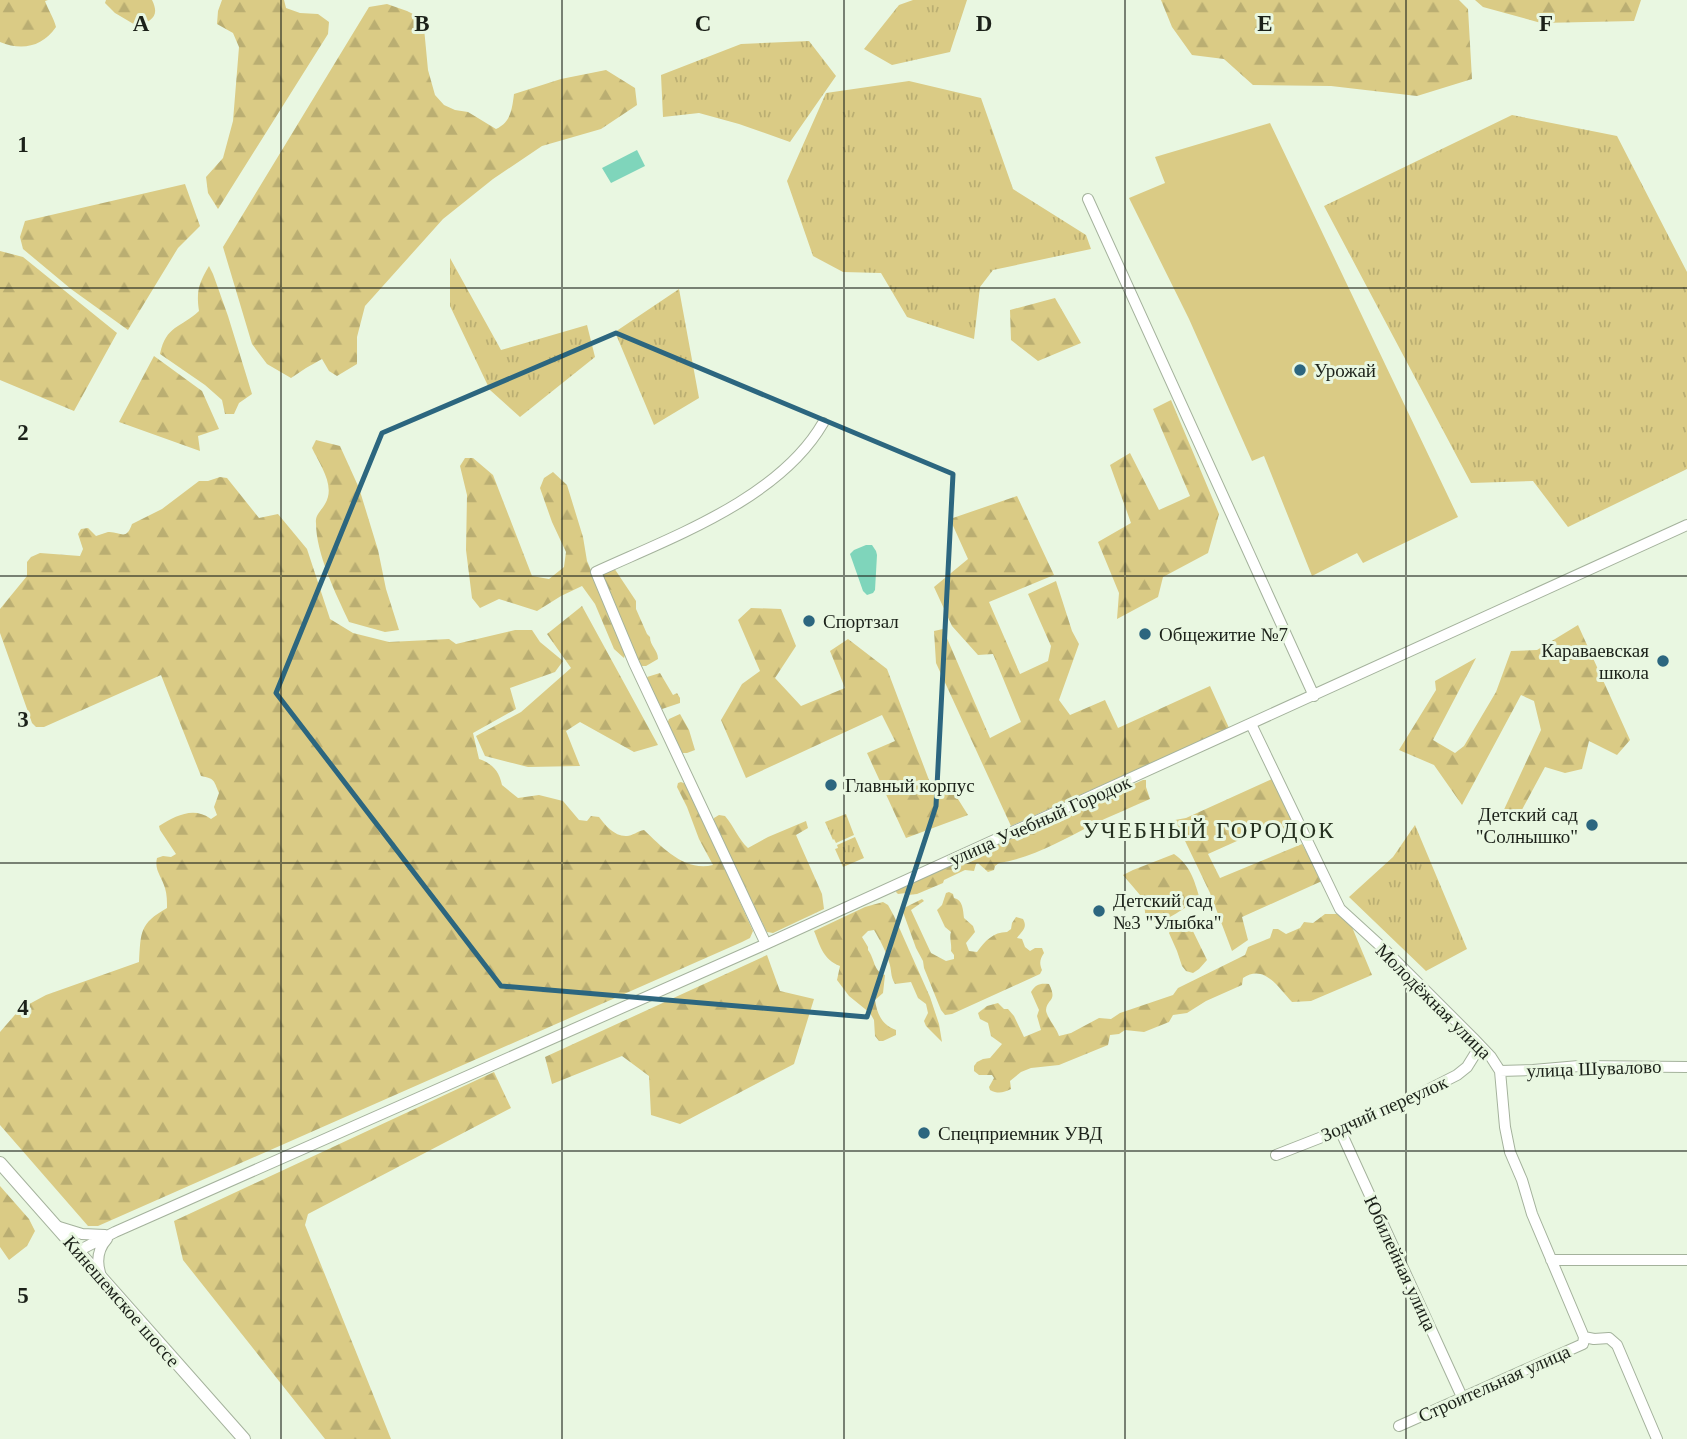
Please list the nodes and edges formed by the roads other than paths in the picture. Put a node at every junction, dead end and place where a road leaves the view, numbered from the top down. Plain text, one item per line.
1 (1088, 199) dead end
2 (823, 423) dead end
3 (1687, 525) edge
4 (1314, 696) junction
5 (1251, 724) junction
6 (765, 944) junction
7 (1480, 1046) junction
8 (1687, 1067) edge
9 (1500, 1071) junction
10 (1340, 1130) junction
11 (1276, 1155) dead end
12 (0, 1163) edge
13 (55, 1225) junction
14 (111, 1234) junction
15 (78, 1251) junction
16 (1551, 1260) junction
17 (1687, 1260) edge
18 (103, 1280) junction
19 (1584, 1337) junction
20 (1462, 1397) junction
21 (1399, 1426) dead end
22 (244, 1439) edge
23 (1657, 1439) edge

1 - 4 street
2 - 6 street
3 - 4 street, улица Учебный Городок
4 - 5 street, улица Учебный Городок
5 - 6 street, улица Учебный Городок
5 - 7 street, Молодёжная улица
6 - 14 street, улица Учебный Городок
7 - 9 street, Молодёжная улица
7 - 10 street, Зодчий переулок
8 - 9 street, улица Шувалово
9 - 16 street, Молодёжная улица
10 - 11 street, Зодчий переулок
10 - 20 street, Юбилейная улица
12 - 13 main road, Кинешемское шоссе
13 - 14 street
13 - 15 main road, Кинешемское шоссе
14 - 15 street, улица Учебный Городок
14 - 18 street
15 - 18 main road, Кинешемское шоссе
16 - 17 street
16 - 19 street, Молодёжная улица
18 - 22 main road, Кинешемское шоссе
19 - 20 street, Строительная улица
19 - 23 street
20 - 21 street, Строительная улица

